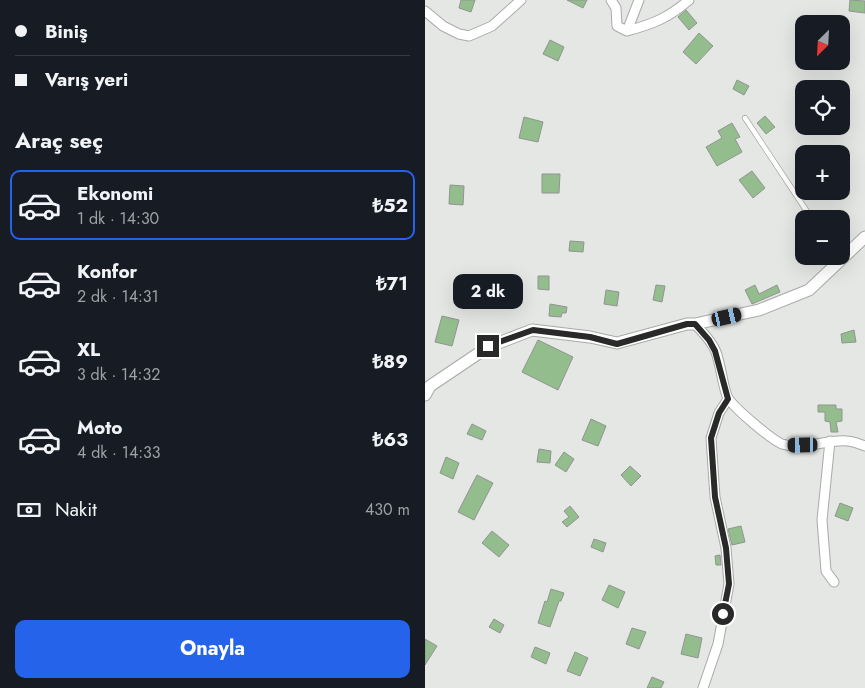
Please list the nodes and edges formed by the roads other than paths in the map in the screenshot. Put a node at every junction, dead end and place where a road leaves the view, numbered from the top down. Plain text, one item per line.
1 (521, 0) edge
2 (611, 0) edge
3 (639, 0) edge
4 (689, 0) edge
5 (425, 11) edge
6 (627, 31) junction
7 (745, 118) dead end
8 (806, 210) edge
9 (865, 237) edge
10 (695, 324) junction
11 (425, 395) edge
12 (728, 399) junction
13 (830, 441) junction
14 (865, 446) edge
15 (834, 582) dead end
16 (703, 688) edge

1 - 5 street
2 - 6 street
3 - 6 street
4 - 6 street
7 - 8 lane
9 - 10 street
10 - 11 street
10 - 12 street
12 - 13 street
12 - 16 street
13 - 14 street
13 - 15 street

